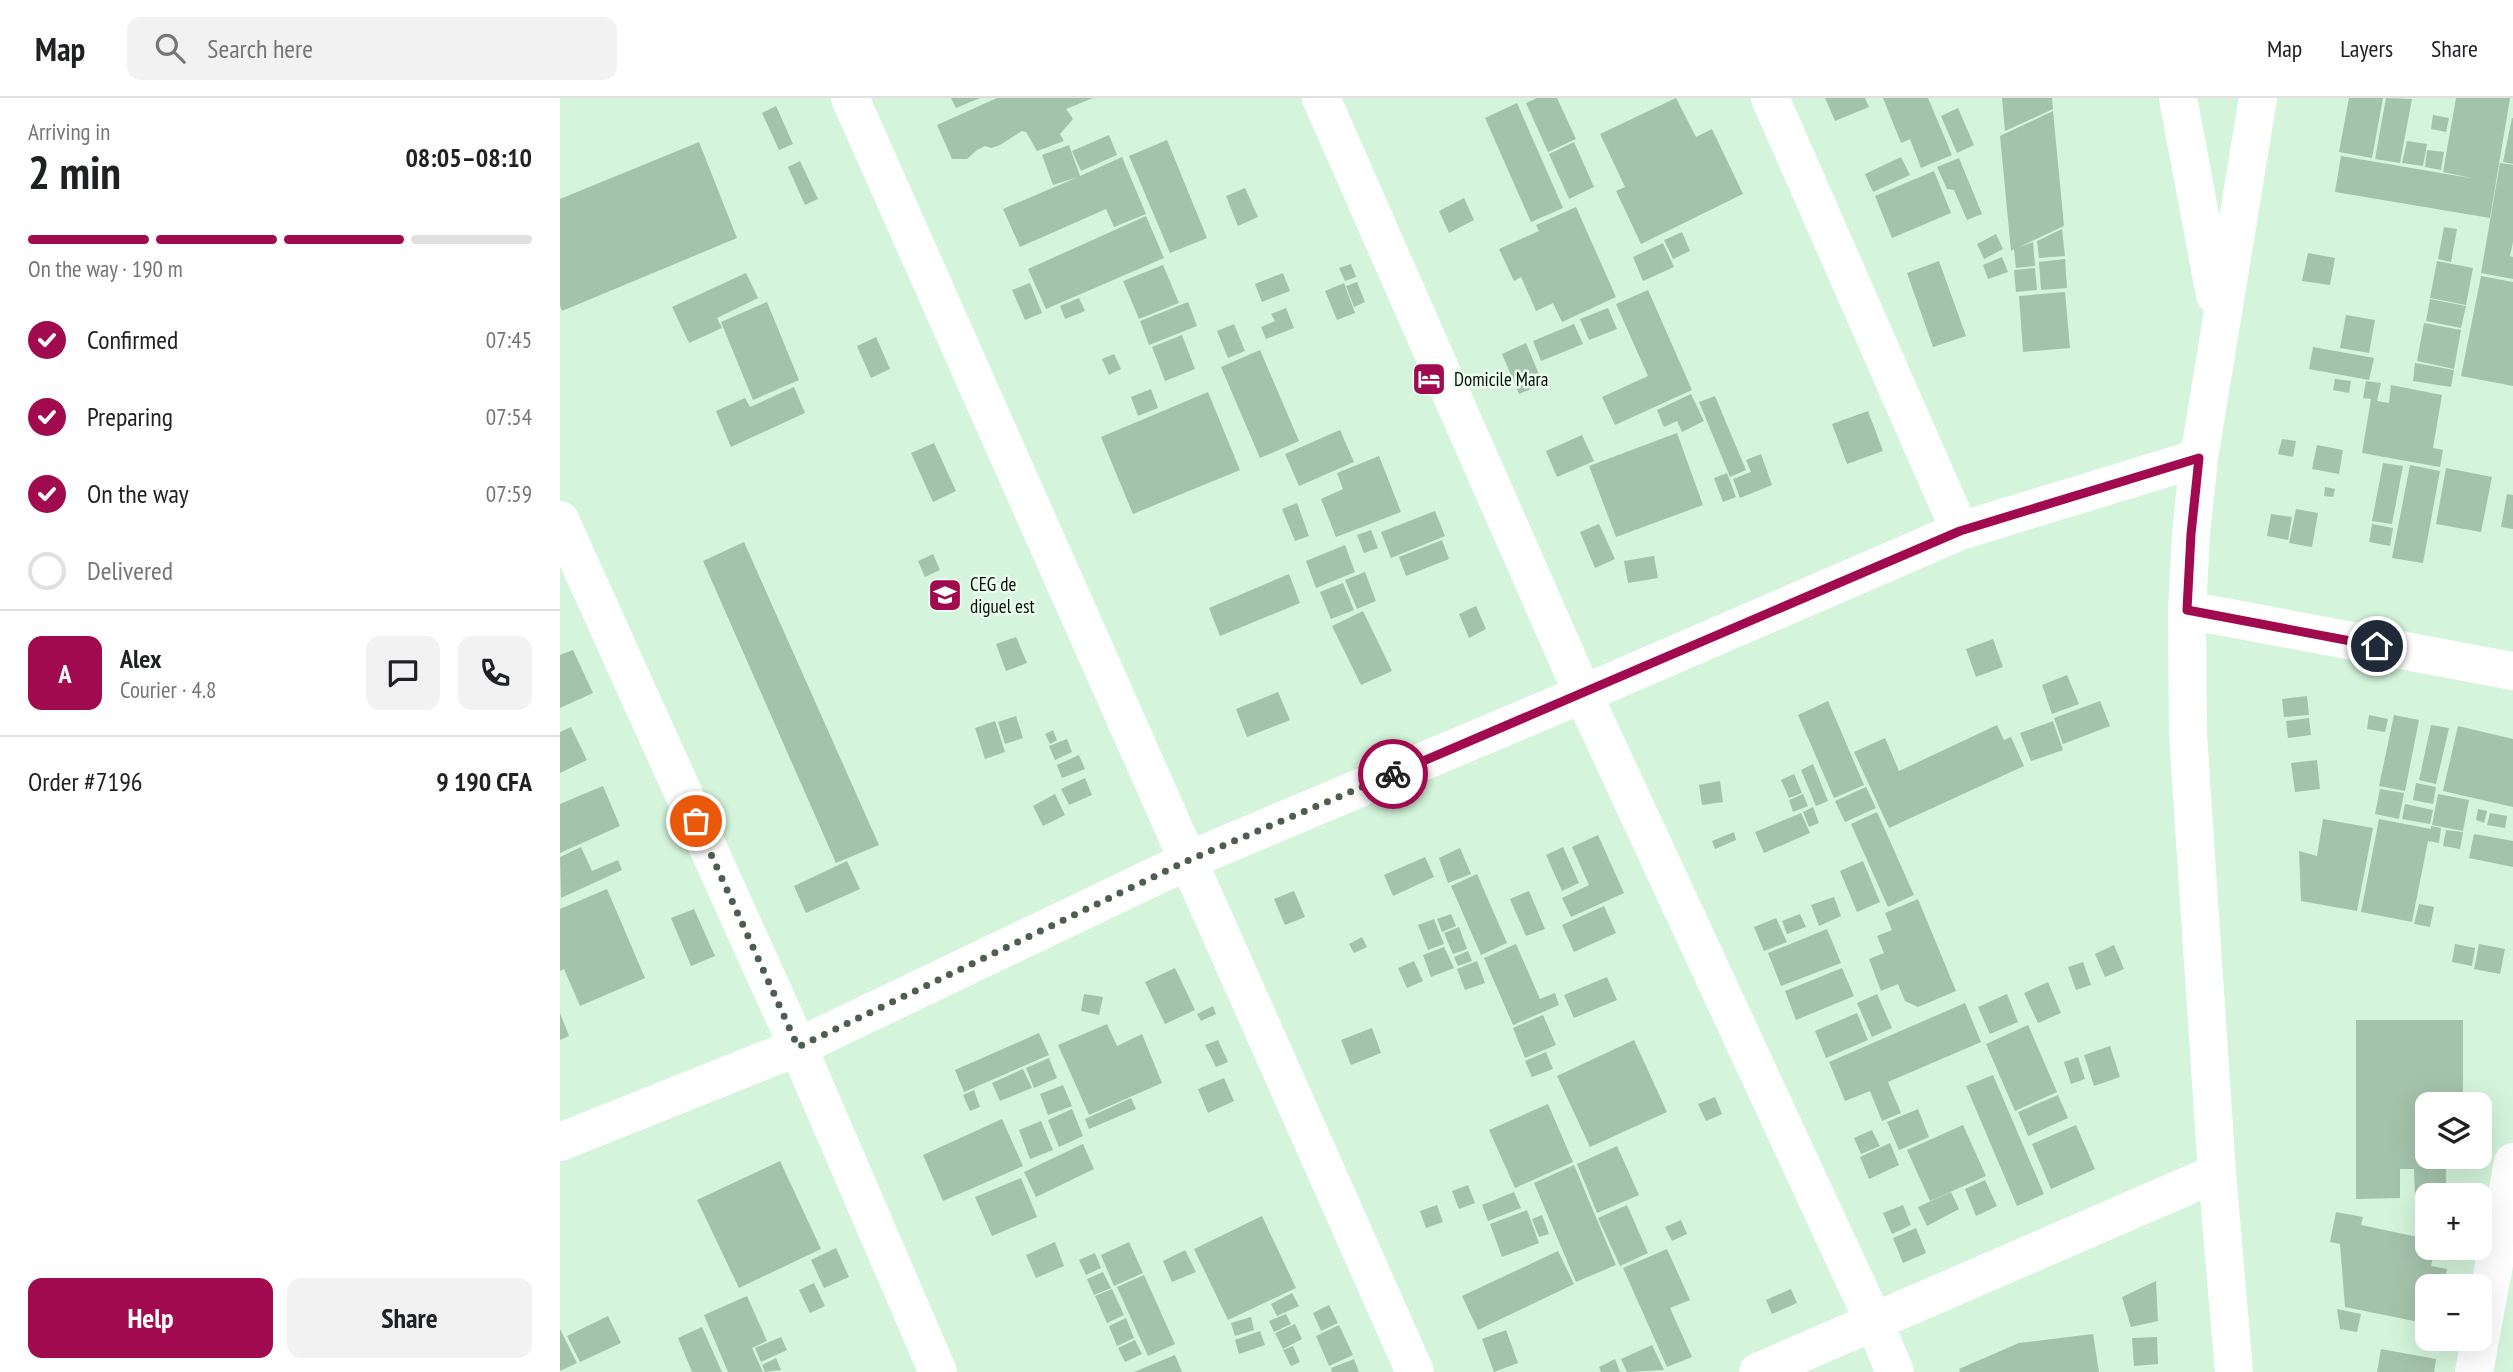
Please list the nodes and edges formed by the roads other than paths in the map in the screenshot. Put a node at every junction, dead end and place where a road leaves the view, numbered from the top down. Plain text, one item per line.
1 (849, 98) edge
2 (1321, 98) edge
3 (1770, 98) edge
4 (2178, 98) edge
5 (2258, 98) edge
6 (2220, 320) junction
7 (2199, 458) junction
8 (560, 520) edge
9 (1960, 531) junction
10 (2187, 610) junction
11 (2513, 671) edge
12 (1583, 694) junction
13 (1189, 860) junction
14 (798, 1047) junction
15 (560, 1142) edge
16 (2513, 1161) edge
17 (2217, 1173) junction
18 (1874, 1322) junction
19 (938, 1372) edge
20 (1416, 1372) edge
21 (1758, 1372) edge
22 (1895, 1372) edge
23 (2235, 1372) edge
24 (2474, 1372) edge

1 - 13 street
2 - 12 street
3 - 9 street
4 - 6 street
5 - 6 street
6 - 7 street
7 - 9 street
7 - 10 street
8 - 14 street
9 - 12 street
10 - 11 street
10 - 17 street
12 - 13 street
12 - 18 street
13 - 14 street
13 - 20 street
14 - 15 street
14 - 19 street
16 - 24 street
17 - 18 street
17 - 23 street
18 - 21 street
18 - 22 street

